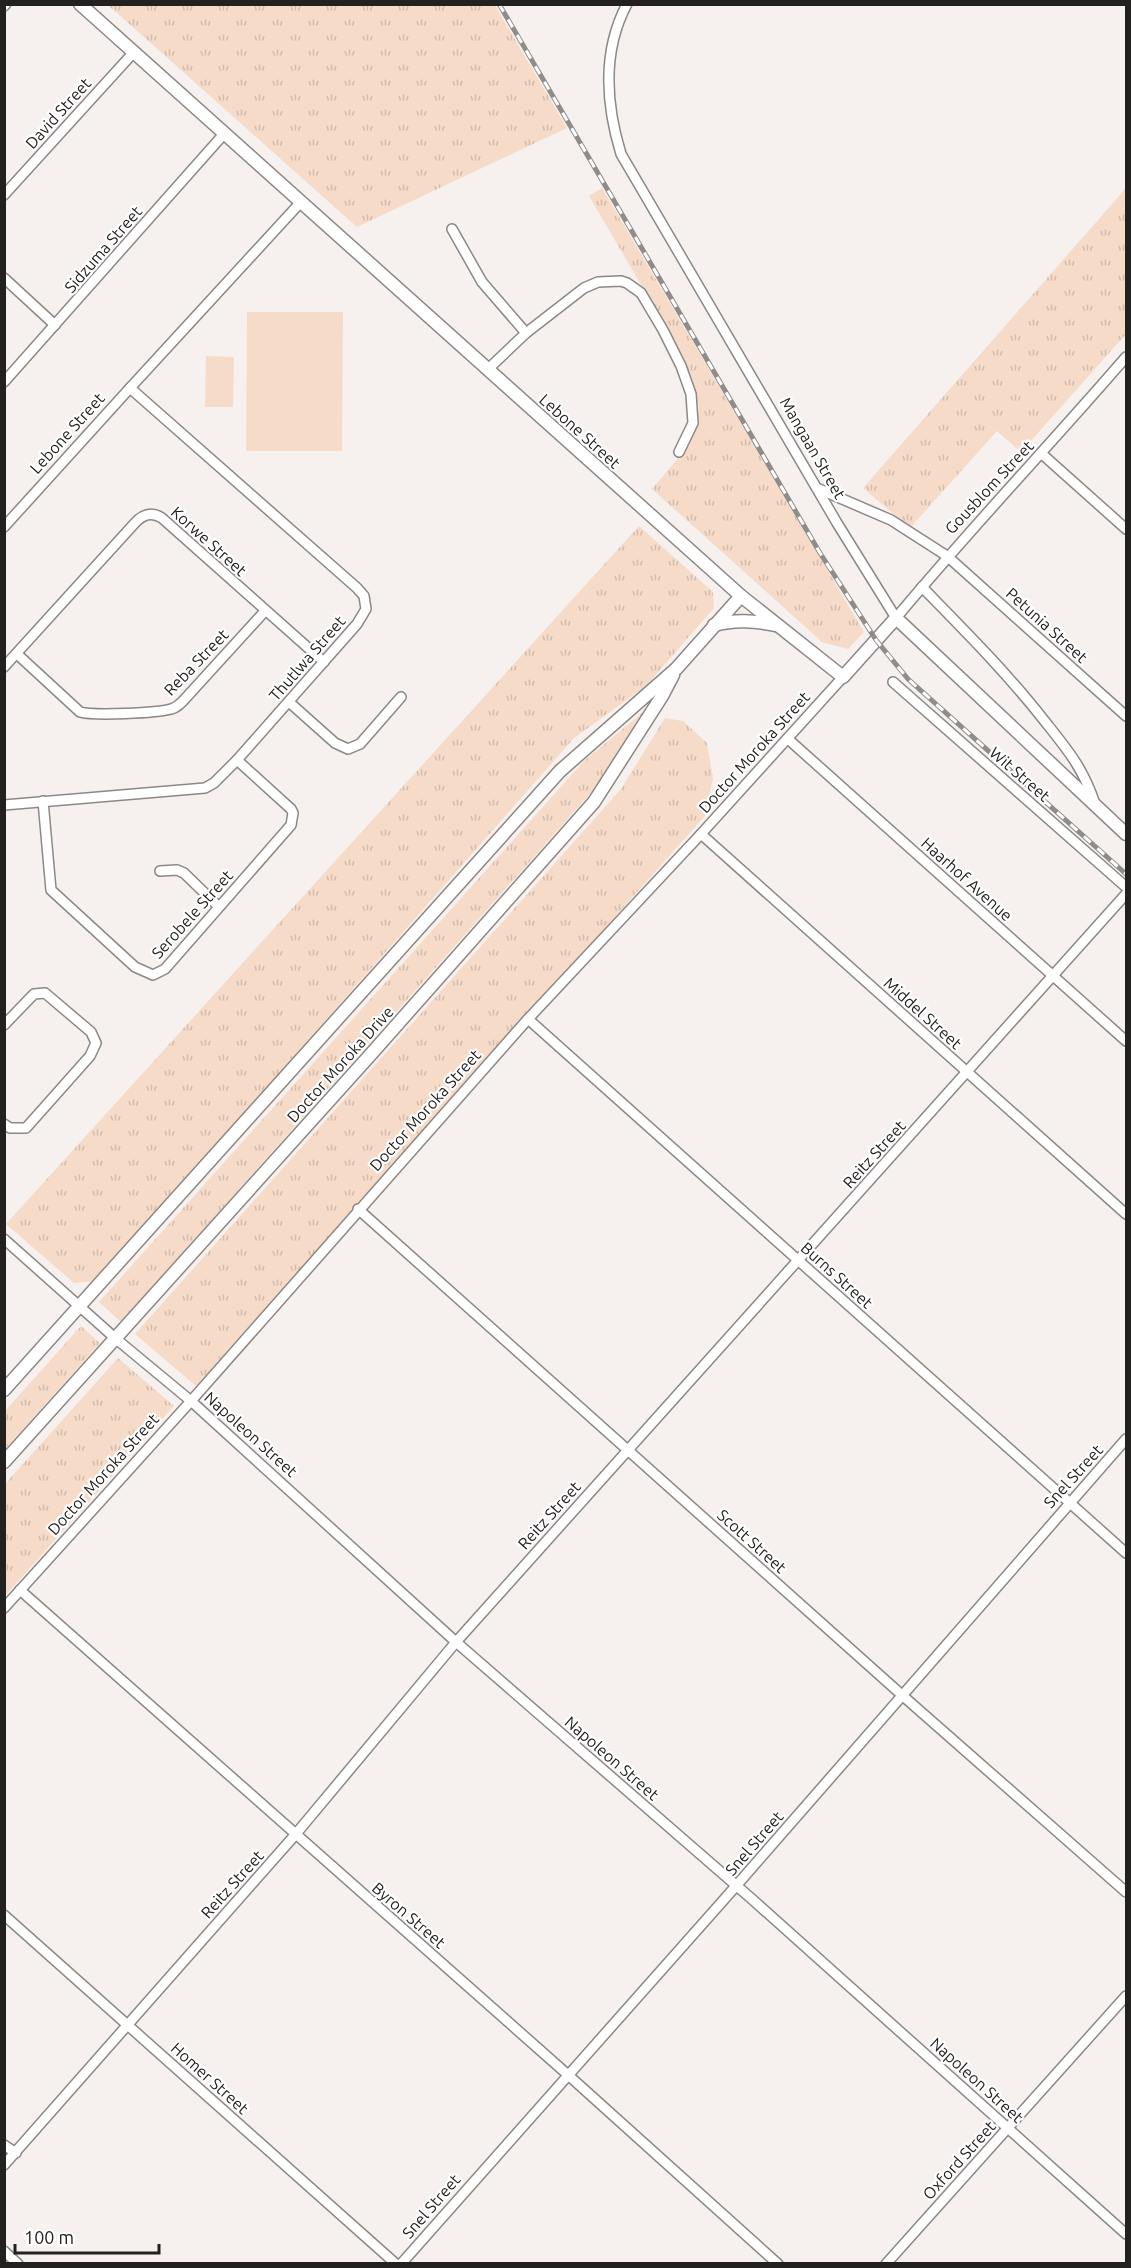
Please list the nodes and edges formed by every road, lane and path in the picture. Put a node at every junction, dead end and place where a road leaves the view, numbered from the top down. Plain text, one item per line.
1 (80, 4) edge
2 (627, 4) edge
3 (134, 52) junction
4 (223, 135) junction
5 (4, 195) edge
6 (300, 203) junction
7 (452, 229) dead end
8 (4, 278) edge
9 (56, 325) junction
10 (525, 333) junction
11 (1126, 357) edge
12 (487, 369) junction
13 (4, 382) edge
14 (130, 388) junction
15 (679, 452) dead end
16 (1042, 454) junction
17 (819, 489) junction
18 (4, 527) edge
19 (1126, 529) edge
20 (947, 556) junction
21 (922, 587) junction
22 (741, 596) junction
23 (265, 611) junction
24 (897, 618) junction
25 (713, 626) junction
26 (778, 626) junction
27 (876, 640) joint
28 (17, 654) junction
29 (324, 662) junction
30 (4, 667) edge
31 (676, 669) junction
32 (843, 677) junction
33 (893, 682) dead end
34 (401, 698) dead end
35 (289, 702) junction
36 (1126, 717) edge
37 (788, 739) junction
38 (237, 760) junction
39 (43, 801) junction
40 (4, 805) edge
41 (1095, 805) junction
42 (701, 834) junction
43 (1126, 834) edge
44 (160, 871) dead end
45 (1126, 887) edge
46 (1126, 894) edge
47 (218, 906) junction
48 (1053, 975) junction
49 (528, 1019) junction
50 (4, 1025) edge
51 (1126, 1041) edge
52 (967, 1072) junction
53 (4, 1124) edge
54 (358, 1209) junction
55 (1126, 1214) edge
56 (4, 1239) edge
57 (798, 1260) junction
58 (79, 1305) junction
59 (116, 1338) junction
60 (4, 1390) edge
61 (192, 1401) junction
62 (1126, 1439) edge
63 (628, 1450) junction
64 (4, 1462) edge
65 (1070, 1502) junction
66 (1126, 1553) edge
67 (20, 1590) junction
68 (4, 1608) edge
69 (456, 1642) junction
70 (903, 1696) junction
71 (295, 1835) junction
72 (736, 1886) junction
73 (1126, 1892) edge
74 (4, 1915) edge
75 (1126, 1996) edge
76 (127, 2025) junction
77 (567, 2074) junction
78 (1008, 2128) junction
79 (4, 2145) edge
80 (16, 2153) junction
81 (4, 2165) edge
82 (1126, 2234) edge
83 (4, 2251) edge
84 (18, 2264) edge
85 (396, 2264) edge
86 (401, 2264) edge
87 (778, 2264) edge
88 (886, 2264) edge

1 - 3 street, Lebone Street
2 - 17 street, Mangaan Street
3 - 4 street, Lebone Street
3 - 5 street, David Street
4 - 6 street, Lebone Street
4 - 9 street, Sidzuma Street
6 - 12 street, Lebone Street
6 - 14 street, Lebone Street
7 - 10 street
8 - 9 street
9 - 13 street, Sidzuma Street
10 - 12 street
10 - 15 street
11 - 16 street, Gousblom Street
12 - 22 street, Lebone Street
14 - 18 street, Lebone Street
14 - 29 street, Thutlwa Street
16 - 19 street
16 - 20 street, Gousblom Street
17 - 20 street, Petunia Street
17 - 24 street, Mangaan Street
20 - 21 street, Gousblom Street
20 - 36 street, Petunia Street
21 - 24 street, Gousblom Street
21 - 41 street
22 - 25 street, Doctor Moroka Drive
22 - 26 street, Lebone Street
23 - 28 street, Reba Street
23 - 28 street, Korwe Street
23 - 29 street, Korwe Street
24 - 27 street, Gousblom Street
24 - 41 street, Mangaan Street
25 - 26 street
25 - 31 street, Doctor Moroka Drive
26 - 32 street, Lebone Street
27 - 32 street, Doctor Moroka Street
28 - 30 street, Korwe Street
29 - 35 street, Thutlwa Street
31 - 58 street, Doctor Moroka Drive
31 - 59 street, Doctor Moroka Drive
32 - 37 street, Doctor Moroka Street
33 - 45 street, Wit Street
34 - 35 street
35 - 38 street, Thutlwa Street
37 - 42 street, Doctor Moroka Street
37 - 48 street, Haarhof Avenue
38 - 39 street, Thutlwa Street
38 - 47 street, Serobele Street
39 - 40 street, Thutlwa Street
39 - 47 street, Serobele Street
41 - 43 street, Mangaan Street
42 - 49 street, Doctor Moroka Street
42 - 52 street, Middel Street
44 - 47 street
46 - 48 street, Reitz Street
48 - 51 street, Haarhof Avenue
48 - 52 street, Reitz Street
49 - 54 street, Doctor Moroka Street
49 - 57 street, Burns Street
50 - 53 street
52 - 55 street, Middel Street
52 - 57 street, Reitz Street
54 - 61 street, Doctor Moroka Street
54 - 63 street, Scott Street
56 - 58 street, Napoleon Street
57 - 63 street, Reitz Street
57 - 65 street, Burns Street
58 - 59 street, Napoleon Street
58 - 60 street, Doctor Moroka Drive
59 - 61 street, Napoleon Street
59 - 64 street, Doctor Moroka Drive
61 - 67 street, Doctor Moroka Street
61 - 69 street, Napoleon Street
62 - 65 street, Snel Street
63 - 69 street, Reitz Street
63 - 70 street, Scott Street
65 - 66 street, Burns Street
65 - 70 street, Snel Street
67 - 68 street, Doctor Moroka Street
67 - 71 street, Byron Street
69 - 71 street, Reitz Street
69 - 72 street, Napoleon Street
70 - 72 street, Snel Street
70 - 73 street, Scott Street
71 - 76 street, Reitz Street
71 - 77 street, Byron Street
72 - 77 street, Snel Street
72 - 78 street, Napoleon Street
74 - 76 street, Homer Street
75 - 78 street, Oxford Street
76 - 80 street, Reitz Street
76 - 85 street, Homer Street
77 - 86 street, Snel Street
77 - 87 street, Byron Street
78 - 82 street, Napoleon Street
78 - 88 street, Oxford Street
79 - 80 street
80 - 81 street, Reitz Street
83 - 84 street

